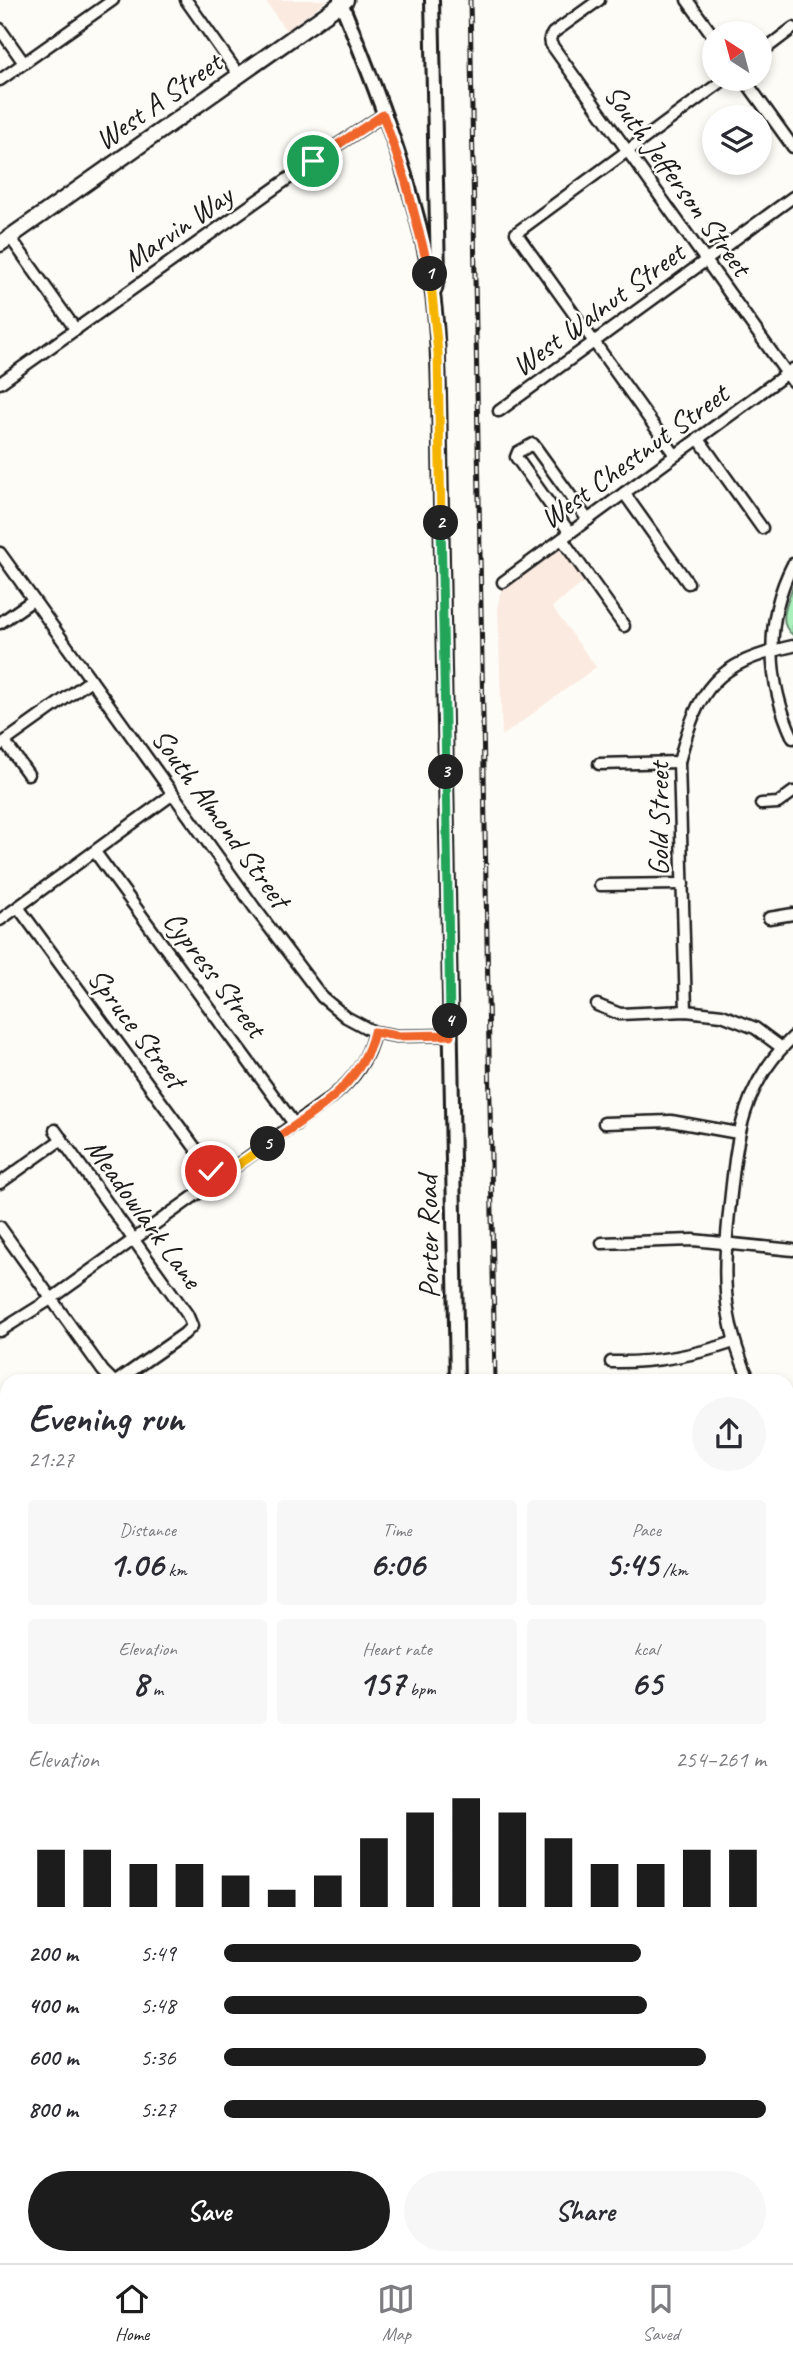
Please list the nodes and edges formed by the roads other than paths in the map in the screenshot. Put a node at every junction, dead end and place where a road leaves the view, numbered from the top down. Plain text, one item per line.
1 (113, 0) edge
2 (186, 0) edge
3 (432, 0) edge
4 (599, 0) edge
5 (687, 0) edge
6 (343, 1) edge
7 (702, 21) edge
8 (793, 28) edge
9 (0, 29) edge
10 (772, 44) edge
11 (24, 63) junction
12 (239, 75) junction
13 (0, 80) edge
14 (708, 91) edge
15 (753, 91) edge
16 (383, 115) junction
17 (793, 147) edge
18 (626, 151) junction
19 (793, 197) edge
20 (5, 240) edge
21 (705, 261) junction
22 (433, 300) junction
23 (76, 330) junction
24 (594, 342) junction
25 (791, 375) edge
26 (0, 383) edge
27 (499, 411) dead end
28 (698, 438) junction
29 (675, 455) junction
30 (624, 493) junction
31 (588, 520) junction
32 (762, 528) dead end
33 (566, 536) junction
34 (0, 553) edge
35 (793, 564) edge
36 (503, 582) dead end
37 (688, 583) dead end
38 (33, 600) junction
39 (0, 623) edge
40 (624, 626) dead end
41 (793, 646) edge
42 (772, 651) junction
43 (91, 680) junction
44 (793, 738) edge
45 (2, 743) edge
46 (679, 762) junction
47 (599, 764) dead end
48 (28, 774) dead end
49 (793, 792) edge
50 (173, 794) junction
51 (761, 804) dead end
52 (95, 852) junction
53 (600, 884) dead end
54 (683, 884) junction
55 (18, 907) junction
56 (793, 914) edge
57 (769, 918) dead end
58 (0, 920) edge
59 (597, 1004) dead end
60 (686, 1011) junction
61 (374, 1032) junction
62 (450, 1035) junction
63 (793, 1037) edge
64 (782, 1048) junction
65 (604, 1123) dead end
66 (295, 1125) junction
67 (55, 1130) dead end
68 (738, 1133) junction
69 (62, 1139) junction
70 (218, 1179) junction
71 (0, 1183) edge
72 (0, 1227) edge
73 (134, 1239) junction
74 (603, 1243) dead end
75 (726, 1243) junction
76 (793, 1250) edge
77 (51, 1299) junction
78 (0, 1331) edge
79 (734, 1342) junction
80 (611, 1362) dead end
81 (107, 1374) edge
82 (125, 1374) edge
83 (457, 1374) edge
84 (747, 1374) edge

1 - 11 street
2 - 12 street
3 - 22 street
4 - 18 street, South Jefferson Street
5 - 7 street
6 - 12 main road, West A Street
6 - 16 street
8 - 10 street
9 - 11 street
11 - 13 street
12 - 20 main road, West A Street
14 - 18 street
15 - 17 street
16 - 22 street
16 - 23 street, Marvin Way
18 - 21 street, South Jefferson Street
18 - 24 street
19 - 21 street, West Walnut Street
20 - 23 street
21 - 24 street, West Walnut Street
21 - 25 street, South Jefferson Street
22 - 62 street, Porter Road
23 - 26 street, Marvin Way
24 - 27 street, West Walnut Street
24 - 29 street
25 - 28 street, West Chestnut Street
28 - 29 street, West Chestnut Street
28 - 32 street
29 - 30 street, West Chestnut Street
30 - 31 street, West Chestnut Street
30 - 37 street
31 - 33 street, West Chestnut Street
31 - 33 street
33 - 36 street, West Chestnut Street
33 - 40 street
34 - 38 street, South Almond Street
35 - 42 street
38 - 39 street
38 - 43 street, South Almond Street
41 - 42 street, Gold Street
42 - 44 street
42 - 46 street, Gold Street
43 - 45 street
43 - 50 street, South Almond Street
45 - 48 street
46 - 47 street
46 - 54 street, Gold Street
49 - 51 street
50 - 52 street
50 - 61 street, South Almond Street
52 - 55 street
52 - 66 street, Cypress Street
53 - 54 street
54 - 60 street, Gold Street
55 - 58 street
55 - 70 street, Spruce Street
56 - 57 street
59 - 60 street
60 - 64 street
61 - 62 street, South Almond Street
61 - 66 street
62 - 83 street, Porter Road
63 - 64 street
64 - 68 street
65 - 68 street
66 - 70 street
67 - 69 street, Meadowlark Lane
68 - 75 street
69 - 71 street
69 - 73 street, Meadowlark Lane
70 - 73 street
72 - 77 street
73 - 77 street
73 - 82 street, Meadowlark Lane
74 - 75 street
75 - 76 street
75 - 79 street
77 - 78 street
77 - 81 street
79 - 80 street
79 - 84 street

